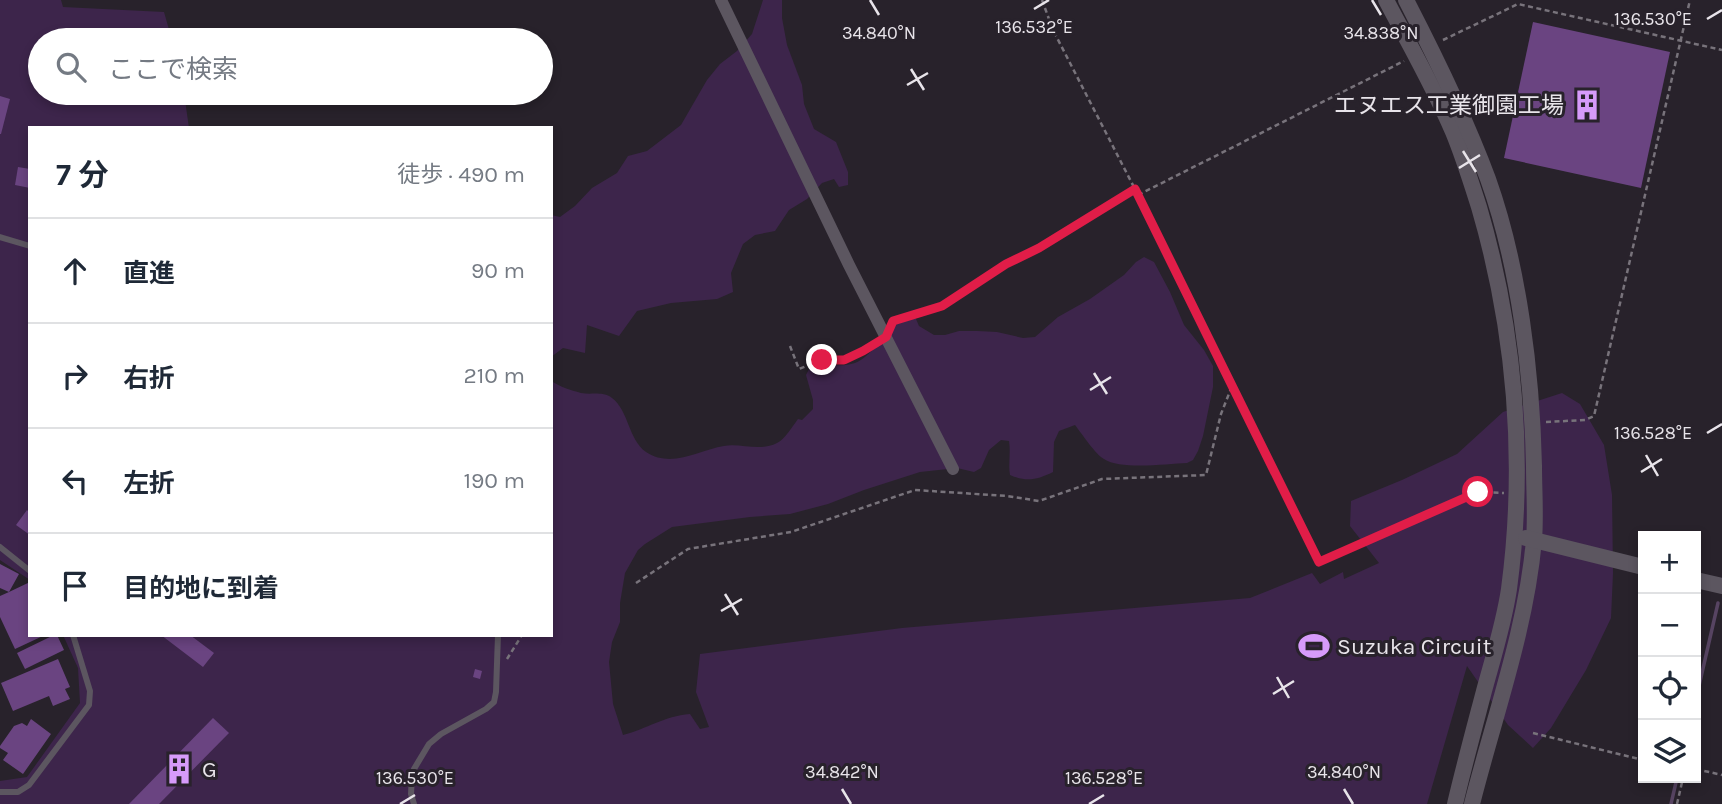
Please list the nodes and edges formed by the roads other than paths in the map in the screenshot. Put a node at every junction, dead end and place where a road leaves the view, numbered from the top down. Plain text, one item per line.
1 (721, 0) edge
2 (1386, 0) edge
3 (1406, 0) edge
4 (0, 237) edge
5 (28, 245) edge
6 (953, 469) dead end
7 (1513, 536) junction
8 (1534, 540) junction
9 (0, 547) edge
10 (1638, 566) edge
11 (28, 569) edge
12 (1701, 581) edge
13 (1722, 586) edge
14 (74, 637) edge
15 (498, 637) edge
16 (0, 792) edge
17 (414, 804) edge
18 (1455, 804) edge
19 (1472, 804) edge

1 - 6 street
2 - 7 street
3 - 8 street
4 - 5 lane
7 - 8 street
7 - 18 street
8 - 10 street
8 - 19 street
9 - 11 lane
12 - 13 street
14 - 16 lane
15 - 17 lane

